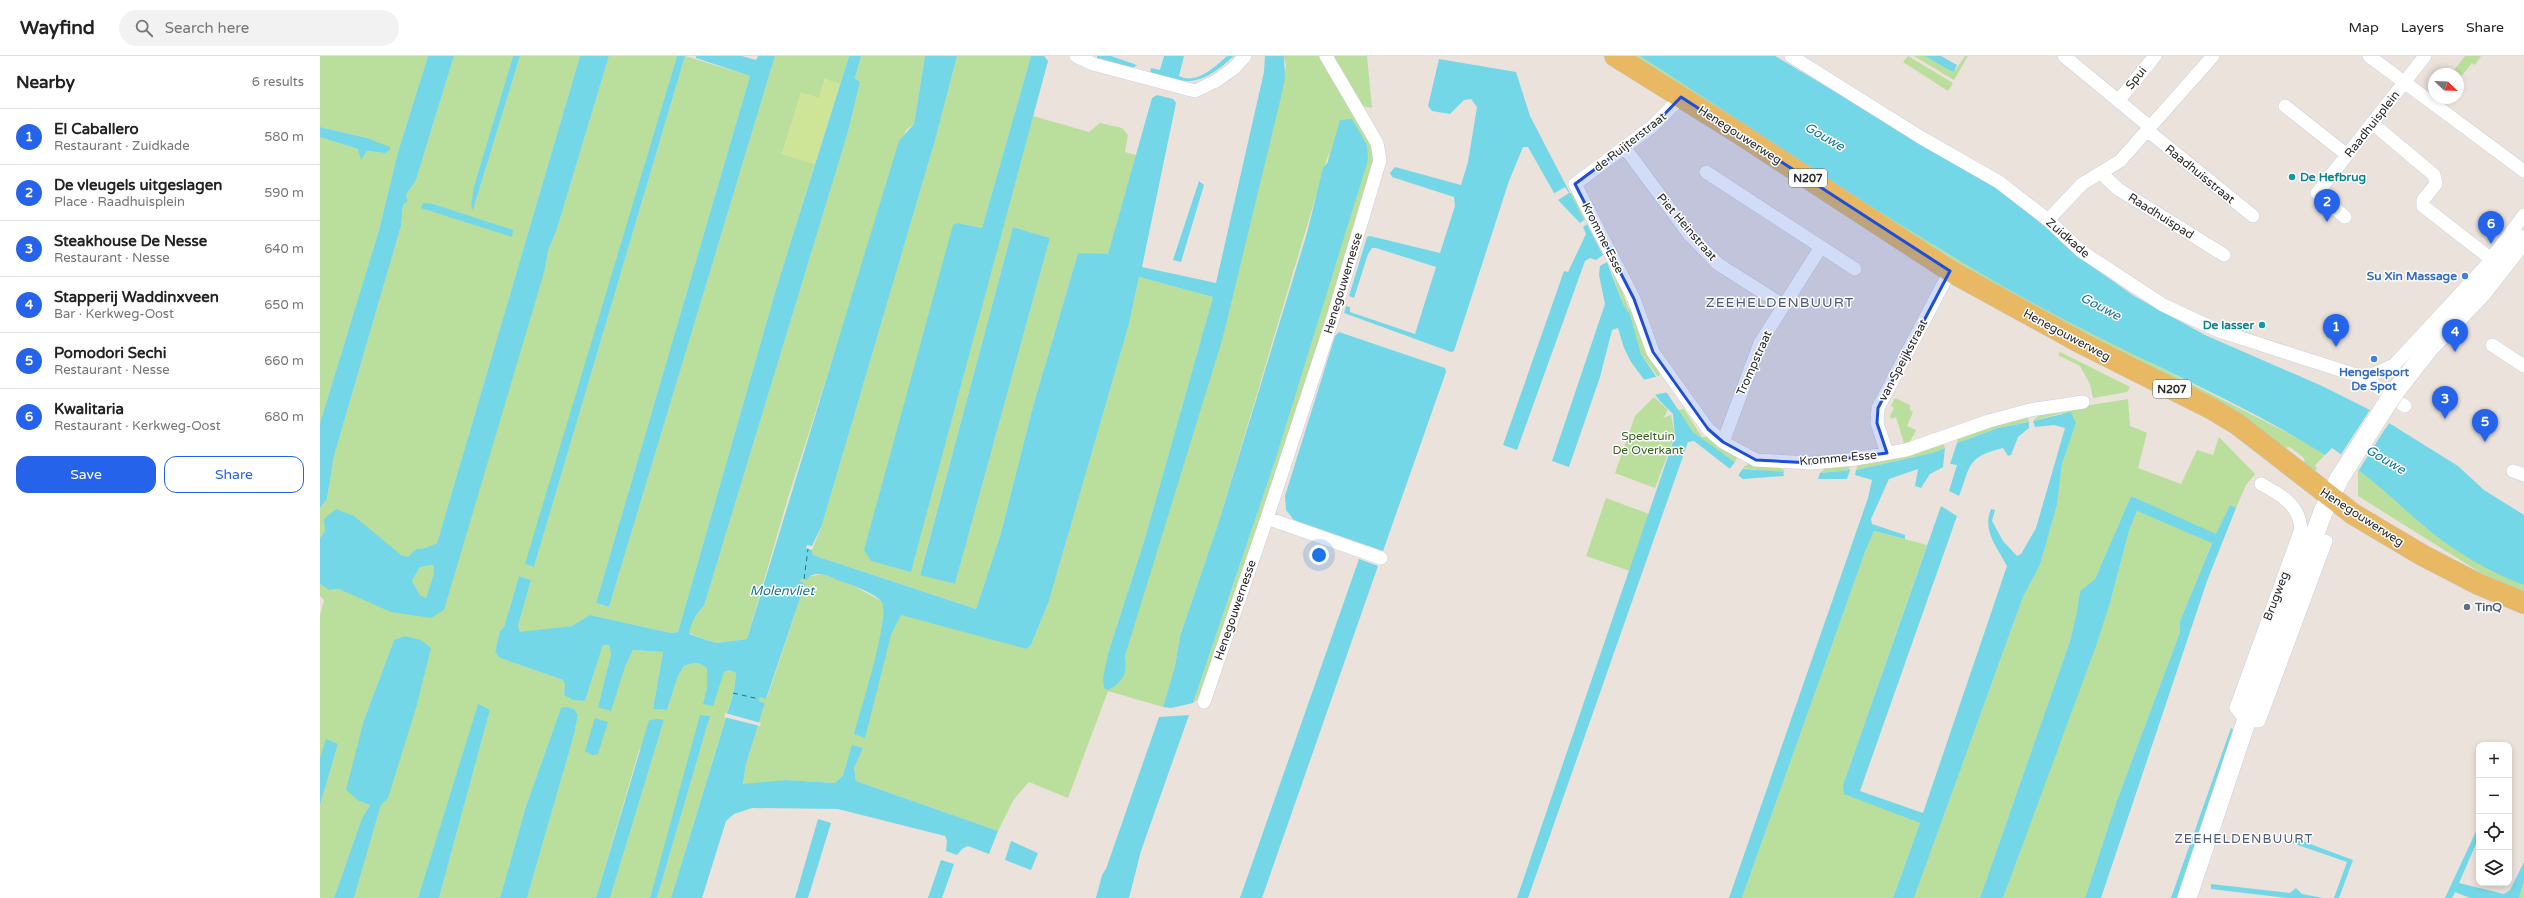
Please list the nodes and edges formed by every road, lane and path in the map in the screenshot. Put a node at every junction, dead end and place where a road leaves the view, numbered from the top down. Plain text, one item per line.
1 (1076, 56) edge
2 (1245, 56) edge
3 (1326, 56) edge
4 (1615, 56) edge
5 (1791, 56) edge
6 (2064, 56) edge
7 (2155, 56) edge
8 (2213, 56) edge
9 (2369, 56) edge
10 (2425, 56) edge
11 (2405, 82) junction
12 (1681, 97) junction
13 (2118, 101) junction
14 (2285, 106) dead end
15 (2372, 124) junction
16 (2148, 129) junction
17 (1625, 148) junction
18 (2347, 155) junction
19 (2524, 171) edge
20 (1706, 172) dead end
21 (2101, 173) junction
22 (1575, 184) joint
23 (2524, 215) edge
24 (2253, 216) dead end
25 (2345, 217) dead end
26 (2048, 220) junction
27 (2524, 239) edge
28 (1821, 247) junction
29 (2224, 255) dead end
30 (2491, 259) junction
31 (1855, 269) dead end
32 (1950, 270) junction
33 (1783, 305) junction
34 (2492, 345) dead end
35 (2524, 366) edge
36 (2365, 378) junction
37 (2396, 397) junction
38 (2083, 402) dead end
39 (1723, 442) junction
40 (1887, 454) junction
41 (2261, 484) dead end
42 (2330, 498) junction
43 (1267, 518) junction
44 (2326, 541) dead end
45 (1381, 558) dead end
46 (2524, 603) edge
47 (1204, 702) dead end
48 (2247, 721) junction
49 (2187, 898) edge

1 - 2 street
3 - 43 street, Henegouwernesse
4 - 12 main road, Henegouwerweg / N207
5 - 26 street, Zuidkade
6 - 13 street, Raadhuisstraat
7 - 13 street, Spui
8 - 16 street
9 - 11 street
10 - 11 street, Raadhuisplein
11 - 15 street, Raadhuisplein
11 - 19 street
12 - 17 street, de Ruijterstraat
12 - 32 main road, Henegouwerweg / N207
13 - 16 street, Raadhuisstraat
14 - 18 street
15 - 18 street, Raadhuisplein
15 - 30 street
16 - 21 street
16 - 24 street, Raadhuisstraat
17 - 22 street, de Ruijterstraat
17 - 33 street, Piet Heinstraat
18 - 25 street, Raadhuisplein
20 - 28 street
21 - 26 street
21 - 29 street, Raadhuispad
22 - 39 street, Kromme Esse
23 - 30 street
26 - 36 street, Zuidkade
27 - 37 street, Brugweg
28 - 31 street
28 - 33 street, Trompstraat
30 - 36 street
32 - 40 street, van Speijkstraat
32 - 42 main road, Henegouwerweg / N207
33 - 39 street, Trompstraat
34 - 35 street
36 - 37 street, Zuidkade
37 - 42 street, Brugweg, bridge
38 - 40 street, Kromme Esse
39 - 40 street, Kromme Esse
41 - 48 street, Brugweg
42 - 46 main road, Henegouwerweg / N207
42 - 48 street, Brugweg
43 - 45 street
43 - 47 street, Henegouwernesse
44 - 48 street
48 - 49 street, Brugweg

